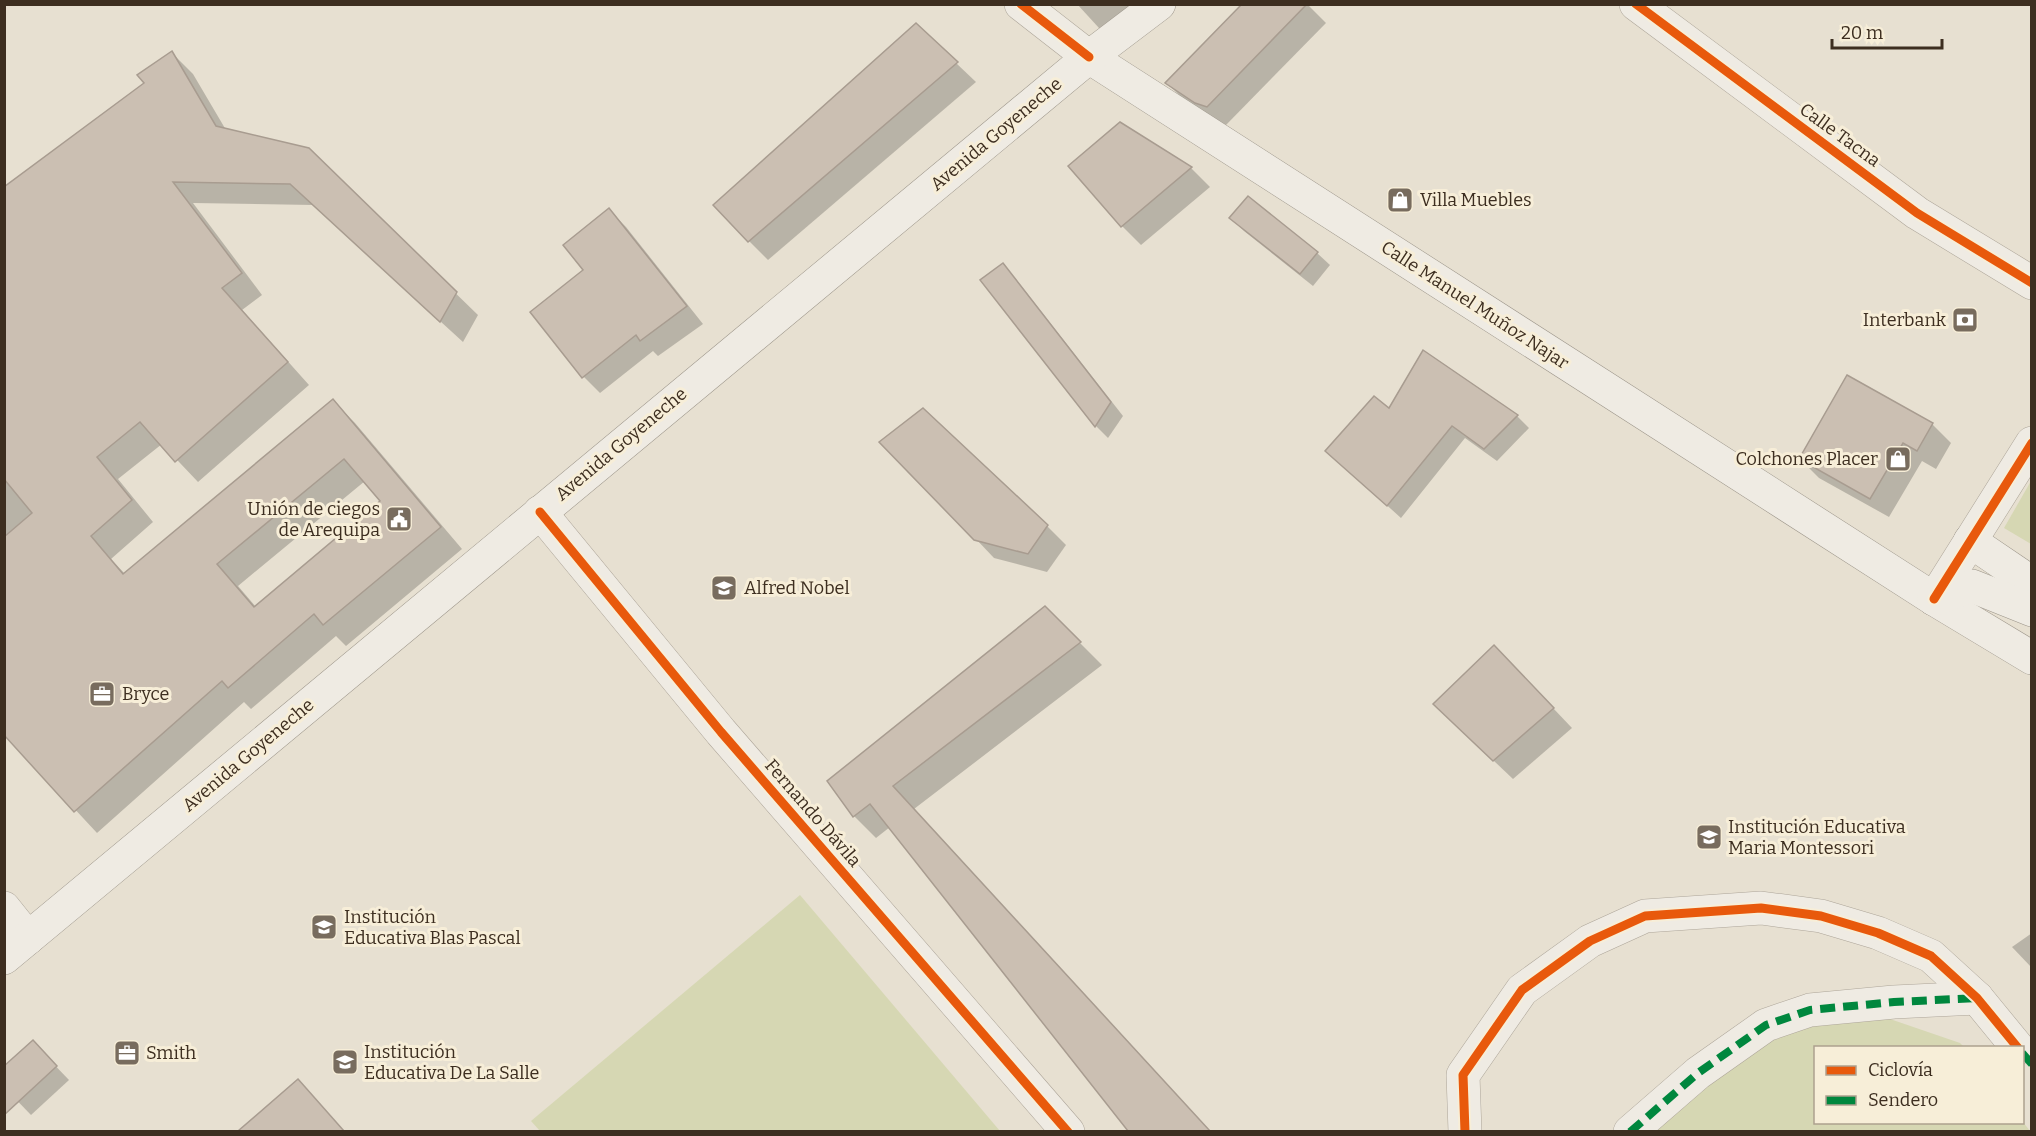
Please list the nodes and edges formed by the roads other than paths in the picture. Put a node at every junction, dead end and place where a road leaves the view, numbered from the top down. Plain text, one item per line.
1 (1021, 4) edge
2 (1159, 4) edge
3 (1636, 4) edge
4 (1089, 57) junction
5 (2031, 283) edge
6 (2031, 443) edge
7 (540, 512) junction
8 (1970, 541) junction
9 (2031, 583) edge
10 (1934, 599) junction
11 (2031, 610) edge
12 (2031, 658) edge
13 (4, 908) edge
14 (16, 948) edge
15 (1977, 998) junction
16 (2017, 1046) edge
17 (1068, 1131) edge
18 (1465, 1131) edge
19 (1630, 1131) edge

1 - 4 main road, Calle Manuel Muñoz Najar
2 - 4 main road, Avenida Goyeneche
3 - 5 main road, Calle Tacna
4 - 7 main road, Avenida Goyeneche
4 - 10 main road, Calle Manuel Muñoz Najar
6 - 8 main road
7 - 14 main road, Avenida Goyeneche
7 - 17 main road, Fernando Dávila
8 - 9 main road
8 - 10 main road
10 - 11 main road
10 - 12 main road, Calle Manuel Muñoz Najar
13 - 14 main road
15 - 16 main road
15 - 18 main road
15 - 19 main road

